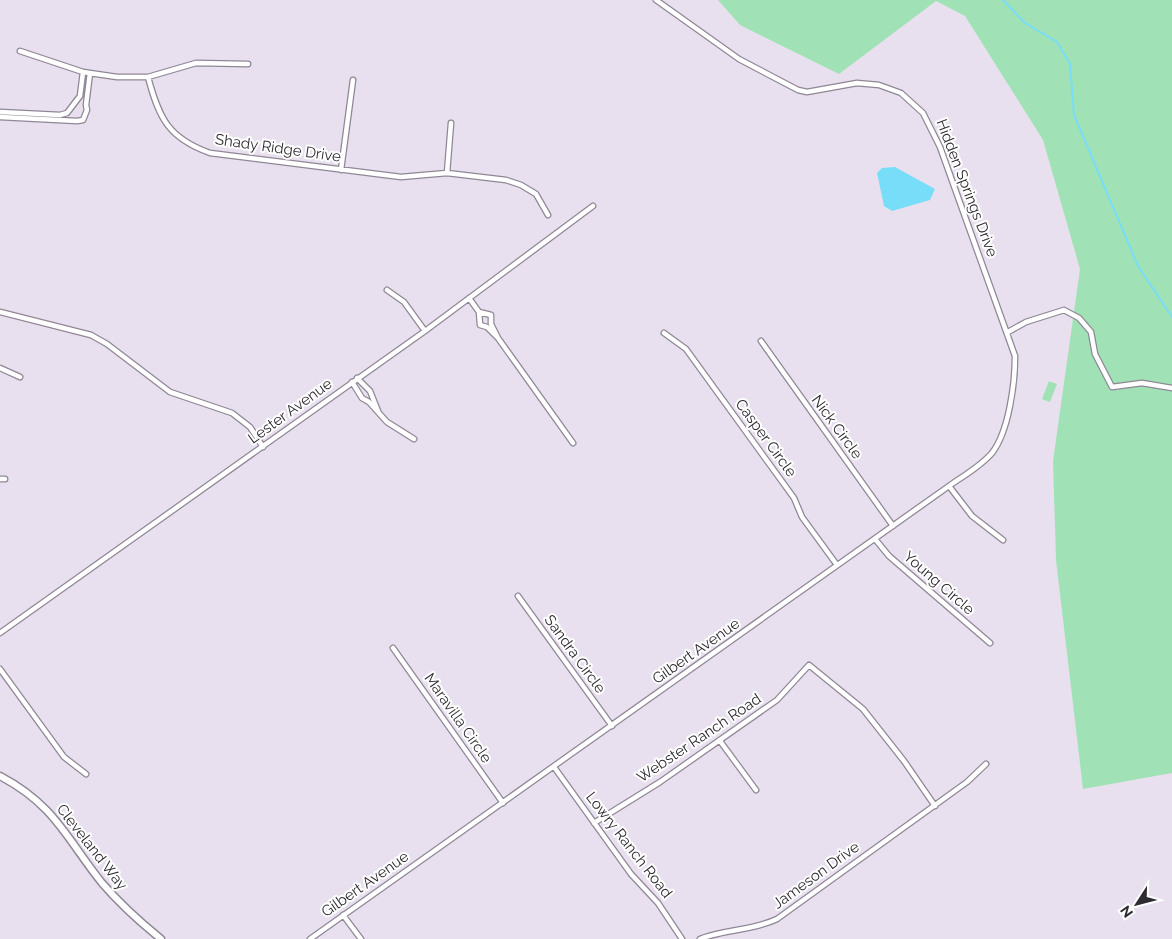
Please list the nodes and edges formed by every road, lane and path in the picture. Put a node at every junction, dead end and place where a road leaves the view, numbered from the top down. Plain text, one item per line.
1 (656, 0) edge
2 (20, 51) dead end
3 (248, 64) dead end
4 (83, 72) junction
5 (90, 73) junction
6 (148, 77) junction
7 (353, 80) dead end
8 (0, 112) edge
9 (0, 118) edge
10 (451, 122) dead end
11 (341, 170) junction
12 (447, 173) junction
13 (593, 206) dead end
14 (548, 215) dead end
15 (387, 290) dead end
16 (469, 298) junction
17 (0, 312) edge
18 (479, 312) junction
19 (425, 331) junction
20 (1008, 332) junction
21 (664, 333) dead end
22 (498, 338) junction
23 (761, 341) dead end
24 (0, 368) edge
25 (20, 377) dead end
26 (357, 378) junction
27 (352, 382) junction
28 (1172, 388) edge
29 (378, 412) junction
30 (414, 439) dead end
31 (573, 443) dead end
32 (263, 447) junction
33 (949, 486) junction
34 (893, 526) junction
35 (875, 539) junction
36 (1002, 540) dead end
37 (838, 566) junction
38 (518, 596) dead end
39 (0, 633) edge
40 (990, 643) dead end
41 (393, 648) dead end
42 (0, 669) edge
43 (612, 726) junction
44 (720, 741) junction
45 (986, 764) dead end
46 (554, 767) junction
47 (86, 774) dead end
48 (0, 776) edge
49 (756, 790) dead end
50 (504, 803) junction
51 (934, 806) junction
52 (594, 823) junction
53 (343, 915) junction
54 (161, 939) edge
55 (310, 939) edge
56 (361, 939) edge
57 (682, 939) edge
58 (700, 939) edge

1 - 20 street, Hidden Springs Drive
2 - 4 street
3 - 6 street
4 - 5 street
4 - 8 street
5 - 6 street
5 - 9 street
6 - 11 street, Shady Ridge Drive
7 - 11 street
10 - 12 street
11 - 12 street, Shady Ridge Drive
12 - 14 street, Shady Ridge Drive
13 - 16 street, Lester Avenue
15 - 19 street
16 - 18 street
16 - 19 street, Lester Avenue
17 - 32 street
18 - 22 street
18 - 22 street
19 - 26 street, Lester Avenue
20 - 28 street
20 - 33 street, Gilbert Avenue
21 - 37 street, Casper Circle
22 - 31 street
23 - 34 street, Nick Circle
24 - 25 street
26 - 27 street, Lester Avenue
26 - 29 street
27 - 29 street
27 - 32 street, Lester Avenue
29 - 30 street
32 - 39 street, Lester Avenue
33 - 34 street, Gilbert Avenue
33 - 36 street
34 - 35 street, Gilbert Avenue
35 - 37 street, Gilbert Avenue
35 - 40 street, Young Circle
37 - 43 street, Gilbert Avenue
38 - 43 street, Sandra Circle
41 - 50 street, Maravilla Circle
42 - 47 street
43 - 46 street, Gilbert Avenue
44 - 49 street
44 - 51 street, Webster Ranch Road
44 - 52 street, Webster Ranch Road
45 - 51 street, Jameson Drive
46 - 50 street, Gilbert Avenue
46 - 52 street, Lowry Ranch Road
48 - 54 street, Cleveland Way
50 - 53 street, Gilbert Avenue
51 - 58 street, Jameson Drive
52 - 57 street, Lowry Ranch Road
53 - 55 street, Gilbert Avenue
53 - 56 street

